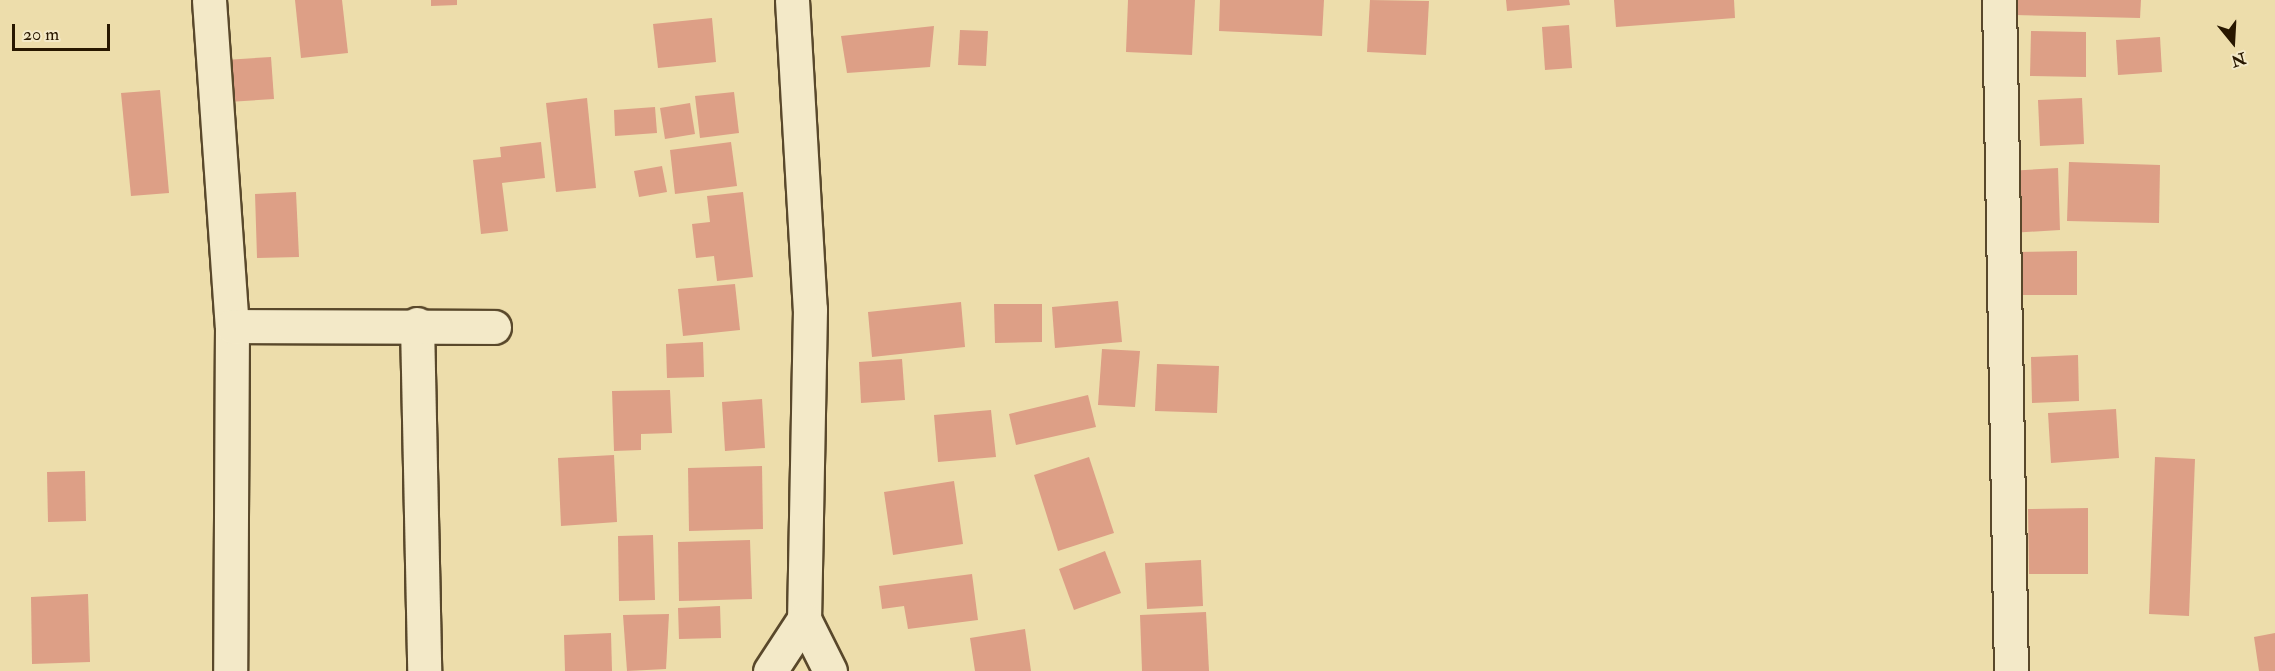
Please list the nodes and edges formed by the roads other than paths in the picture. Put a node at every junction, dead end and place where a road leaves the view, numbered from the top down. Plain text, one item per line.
1 (209, 0) edge
2 (792, 0) edge
3 (1999, 0) edge
4 (417, 324) junction
5 (231, 326) junction
6 (494, 327) dead end
7 (804, 619) junction
8 (230, 671) edge
9 (424, 671) edge
10 (770, 671) edge
11 (830, 671) edge
12 (2011, 671) edge

1 - 5 street
2 - 7 street
3 - 12 street
4 - 5 street
4 - 6 street
4 - 9 street
5 - 8 street
7 - 10 street
7 - 11 street

